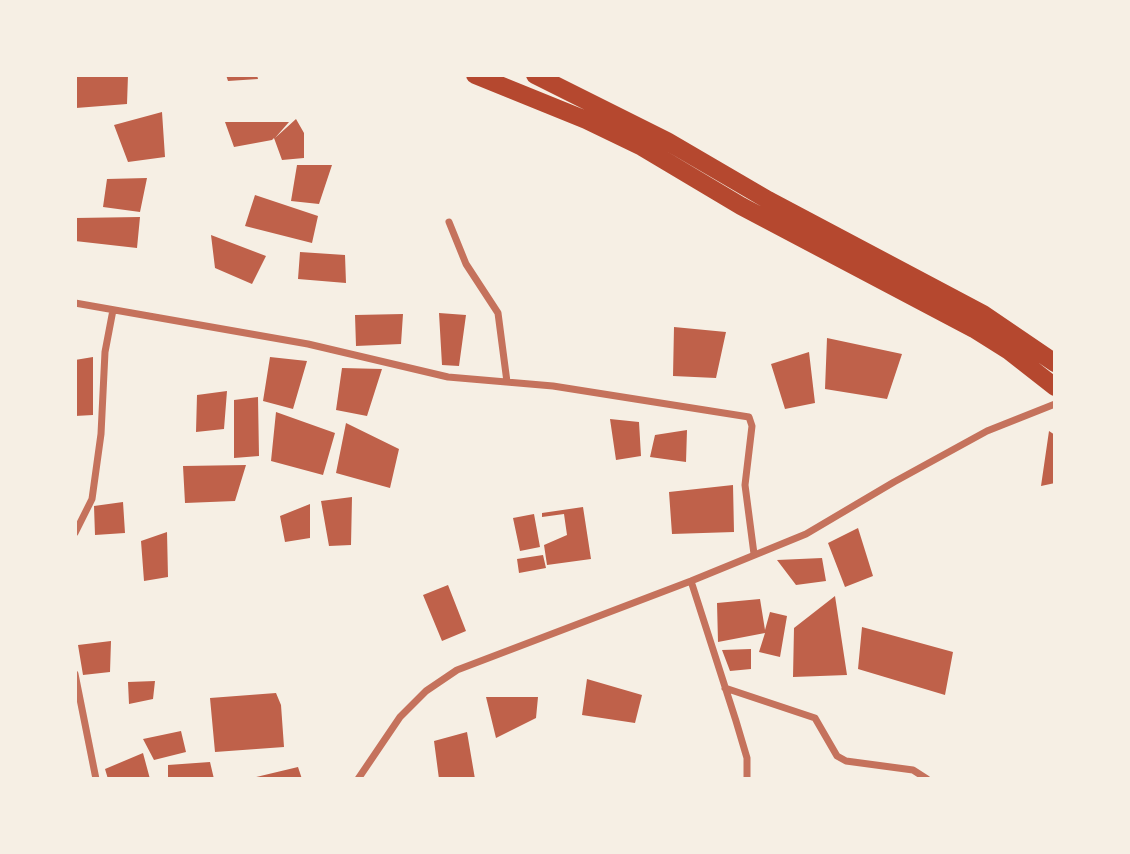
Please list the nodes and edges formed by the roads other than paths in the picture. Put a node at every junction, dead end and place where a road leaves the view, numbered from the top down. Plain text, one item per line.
1 (475, 75) edge
2 (535, 75) edge
3 (449, 222) dead end
4 (75, 303) edge
5 (113, 310) junction
6 (1055, 363) edge
7 (507, 382) junction
8 (1055, 387) edge
9 (1055, 404) edge
10 (75, 533) edge
11 (754, 554) junction
12 (691, 581) junction
13 (75, 674) edge
14 (725, 688) junction
15 (96, 779) edge
16 (358, 779) edge
17 (747, 779) edge
18 (927, 779) edge

1 - 8 highway
2 - 6 highway
3 - 7 street
4 - 5 street
5 - 7 street
5 - 10 street
7 - 11 street
9 - 11 street
11 - 12 street
12 - 14 street
12 - 16 street
13 - 15 street
14 - 17 street
14 - 18 street

